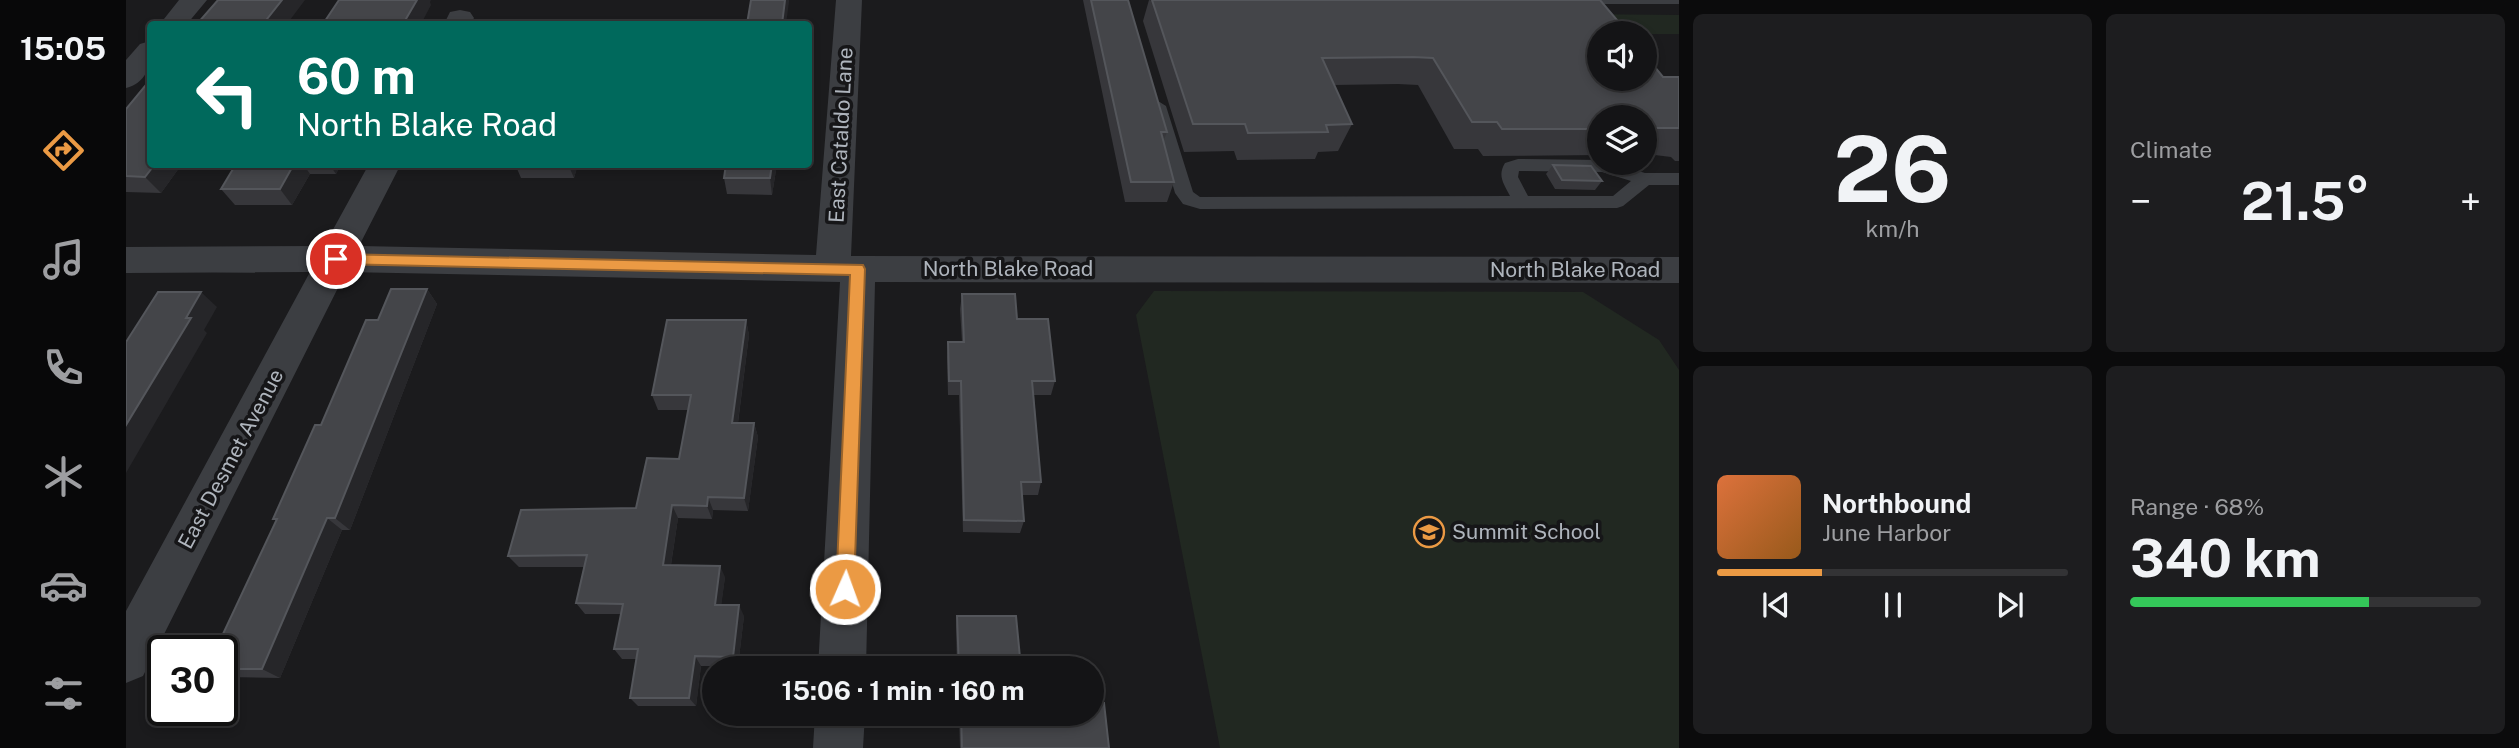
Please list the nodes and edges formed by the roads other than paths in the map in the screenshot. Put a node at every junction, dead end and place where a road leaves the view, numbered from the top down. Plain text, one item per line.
1 (194, 0) edge
2 (849, 0) edge
3 (1522, 0) edge
4 (1679, 0) edge
5 (176, 21) edge
6 (147, 54) edge
7 (126, 79) edge
8 (1154, 90) edge
9 (383, 168) edge
10 (1646, 179) junction
11 (1679, 179) edge
12 (1523, 203) junction
13 (336, 259) junction
14 (126, 260) edge
15 (845, 269) junction
16 (1679, 270) edge
17 (842, 656) edge
18 (126, 659) edge
19 (839, 726) edge
20 (838, 748) edge

1 - 5 street
2 - 15 street, East Cataldo Lane
3 - 4 lane
6 - 7 street
8 - 12 lane
9 - 13 street
10 - 11 lane
10 - 12 lane
10 - 12 lane
13 - 14 street, North Blake Road
13 - 15 street, North Blake Road
13 - 18 street, East Desmet Avenue
15 - 16 street, North Blake Road
15 - 17 street, East Cataldo Lane
19 - 20 street

